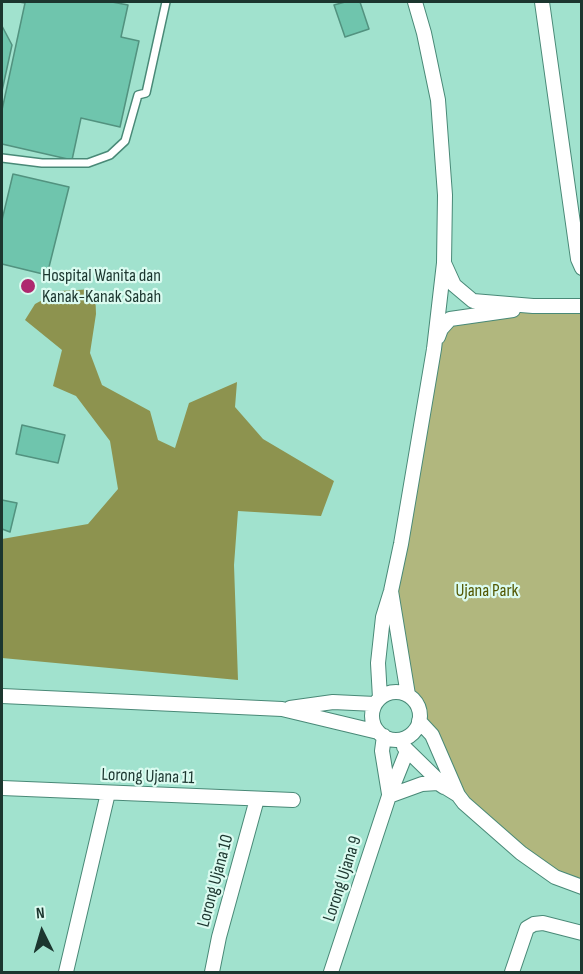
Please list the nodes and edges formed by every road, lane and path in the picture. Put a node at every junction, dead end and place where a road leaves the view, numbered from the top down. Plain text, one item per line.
1 (166, 2) edge
2 (415, 2) edge
3 (542, 2) edge
4 (2, 158) edge
5 (575, 185) edge
6 (444, 263) junction
7 (581, 268) edge
8 (533, 306) junction
9 (582, 306) edge
10 (434, 350) junction
11 (391, 591) junction
12 (408, 695) junction
13 (2, 696) edge
14 (378, 701) junction
15 (282, 709) junction
16 (419, 720) junction
17 (381, 734) junction
18 (399, 739) junction
19 (407, 752) junction
20 (445, 787) junction
21 (2, 788) edge
22 (108, 793) junction
23 (458, 795) junction
24 (389, 796) junction
25 (256, 799) junction
26 (293, 800) dead end
27 (582, 887) edge
28 (582, 933) edge
29 (66, 972) edge
30 (212, 972) edge
31 (331, 972) edge
32 (512, 972) edge

1 - 4 lane
2 - 6 street
3 - 5 street
5 - 7 street
6 - 8 street
6 - 10 street
8 - 9 street
8 - 10 street
10 - 11 street
11 - 12 street
11 - 14 street
12 - 14 street
12 - 16 street
13 - 15 street
14 - 15 street
14 - 17 street
15 - 17 street
16 - 18 street
16 - 23 street
17 - 18 street
17 - 24 street, Lorong Ujana 9
18 - 19 street
19 - 20 street
19 - 24 street, Lorong Ujana 9
20 - 23 street
20 - 24 street
21 - 22 street, Lorong Ujana 11
22 - 25 street, Lorong Ujana 11
22 - 29 street
23 - 27 street
24 - 31 street, Lorong Ujana 9
25 - 26 street, Lorong Ujana 11
25 - 30 street, Lorong Ujana 10
28 - 32 street

